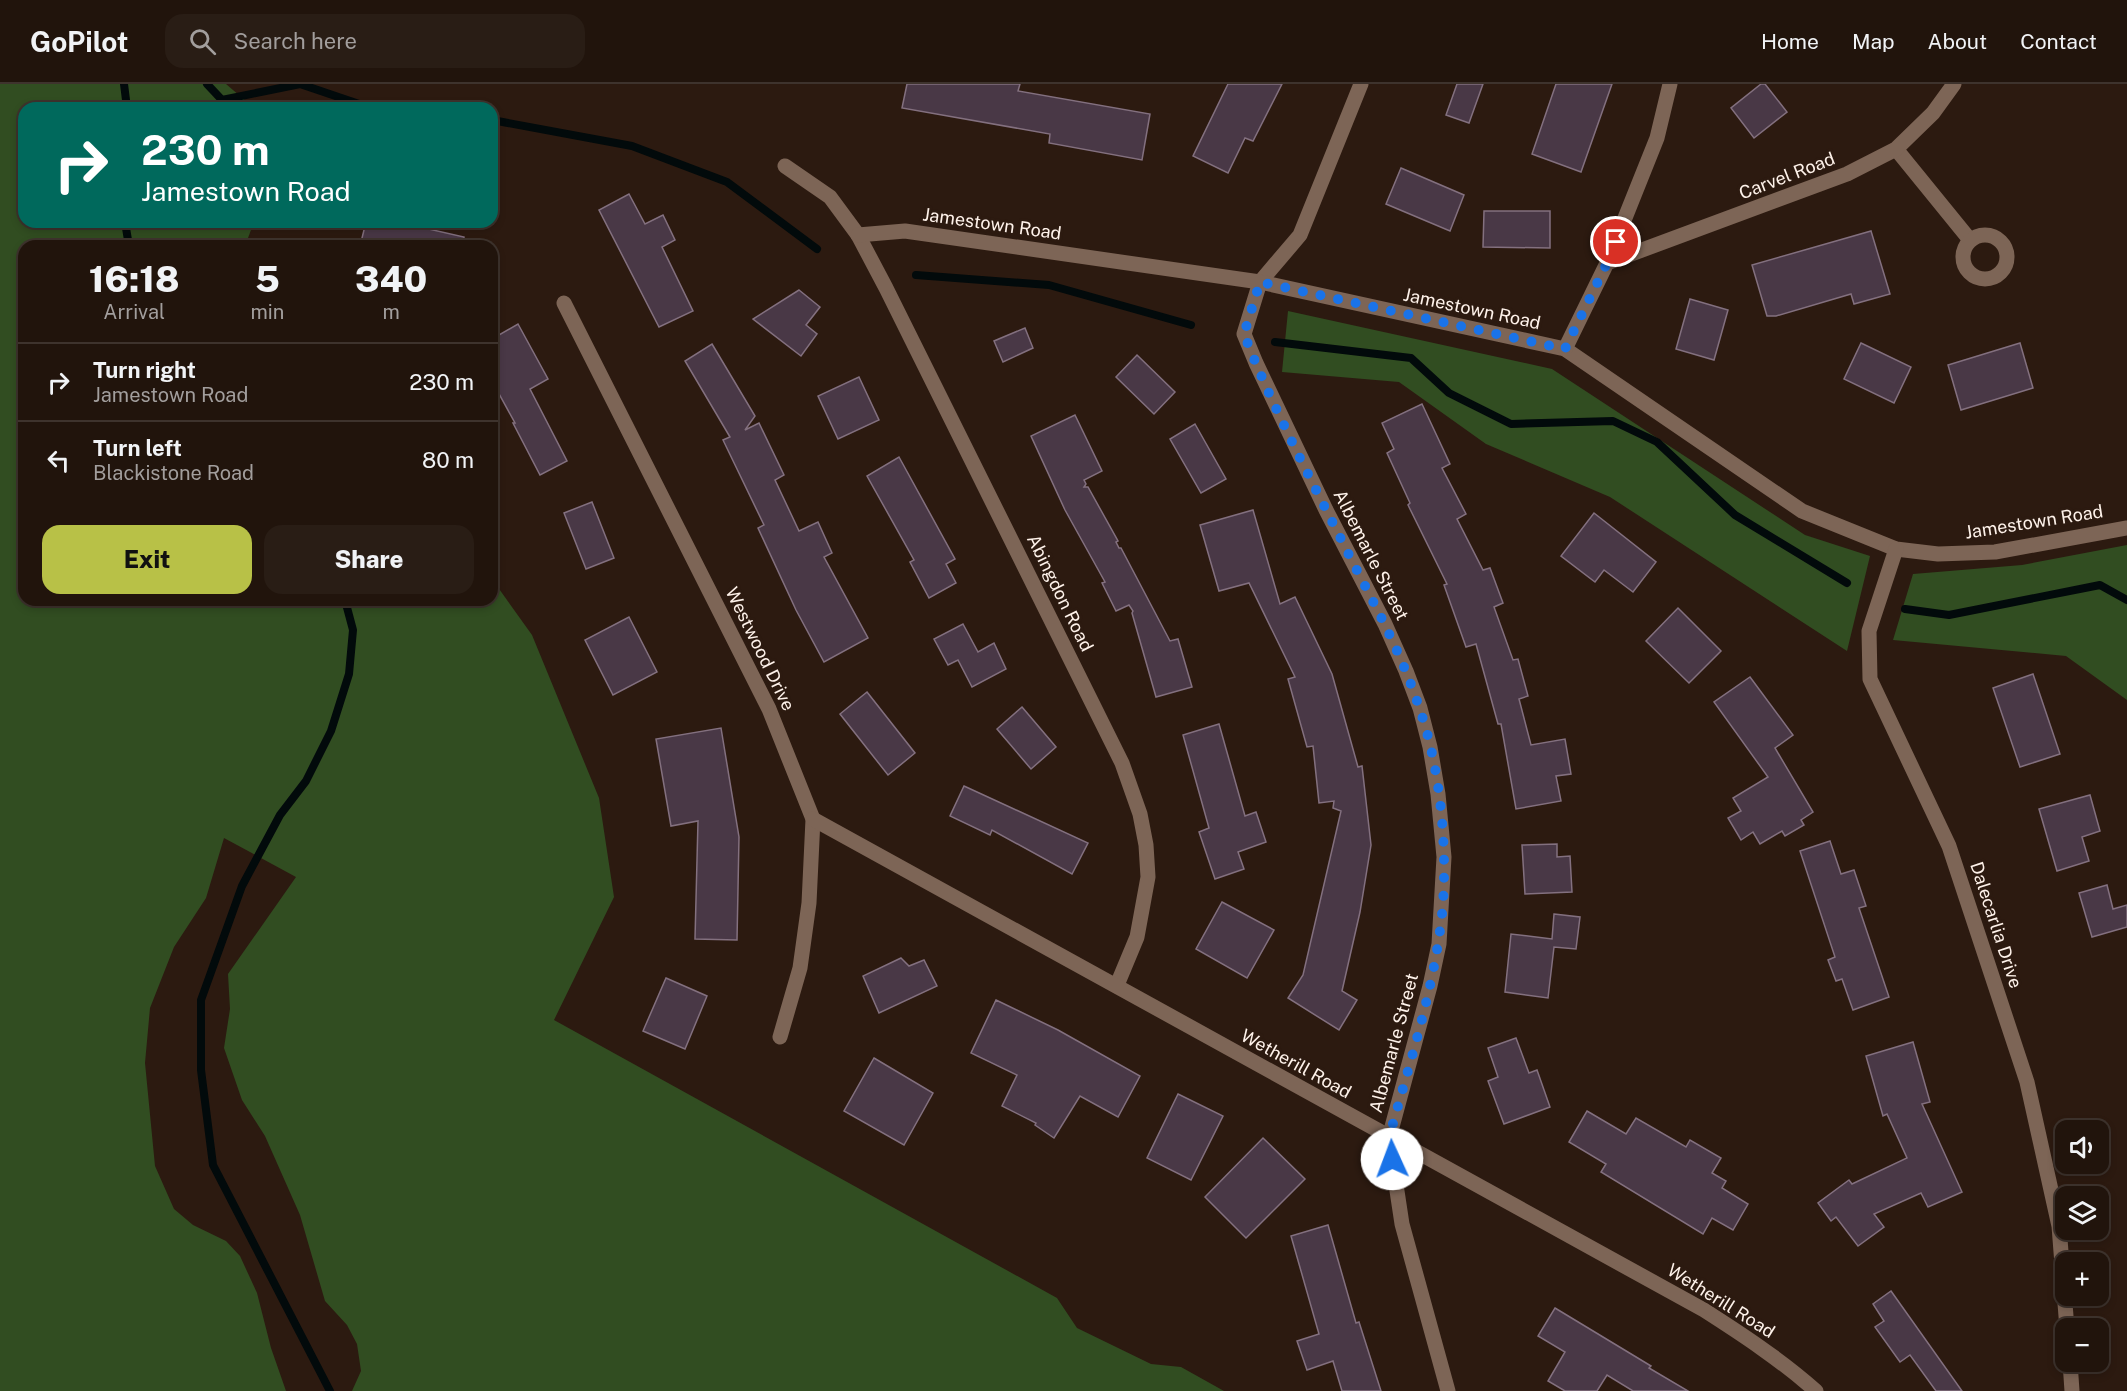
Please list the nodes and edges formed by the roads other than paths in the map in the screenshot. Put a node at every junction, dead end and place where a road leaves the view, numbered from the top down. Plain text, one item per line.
1 (1361, 84) edge
2 (1670, 84) edge
3 (1954, 84) edge
4 (1896, 149) junction
5 (785, 166) dead end
6 (858, 235) junction
7 (1970, 240) dead end
8 (1607, 263) junction
9 (1260, 282) junction
10 (564, 303) dead end
11 (1565, 349) junction
12 (2127, 528) edge
13 (1896, 549) junction
14 (813, 819) junction
15 (1117, 985) junction
16 (780, 1037) dead end
17 (1389, 1138) junction
18 (2066, 1318) edge
19 (2071, 1372) edge
20 (1448, 1391) edge
21 (1816, 1391) edge
22 (2072, 1391) edge

1 - 9 street, Albemarle Street
2 - 8 street
3 - 4 street, Carvel Road
4 - 7 street
4 - 8 street, Carvel Road
5 - 6 street
6 - 9 street, Jamestown Road
6 - 15 street, Abingdon Road
8 - 11 street
9 - 11 street, Jamestown Road
9 - 17 street, Albemarle Street
10 - 14 street, Westwood Drive
11 - 13 street, Jamestown Road
12 - 13 street, Jamestown Road
13 - 18 street, Dalecarlia Drive
14 - 15 street, Wetherill Road
14 - 16 street, Westwood Drive
15 - 17 street, Wetherill Road
17 - 20 street, Albemarle Street
17 - 21 street, Wetherill Road
19 - 22 street

